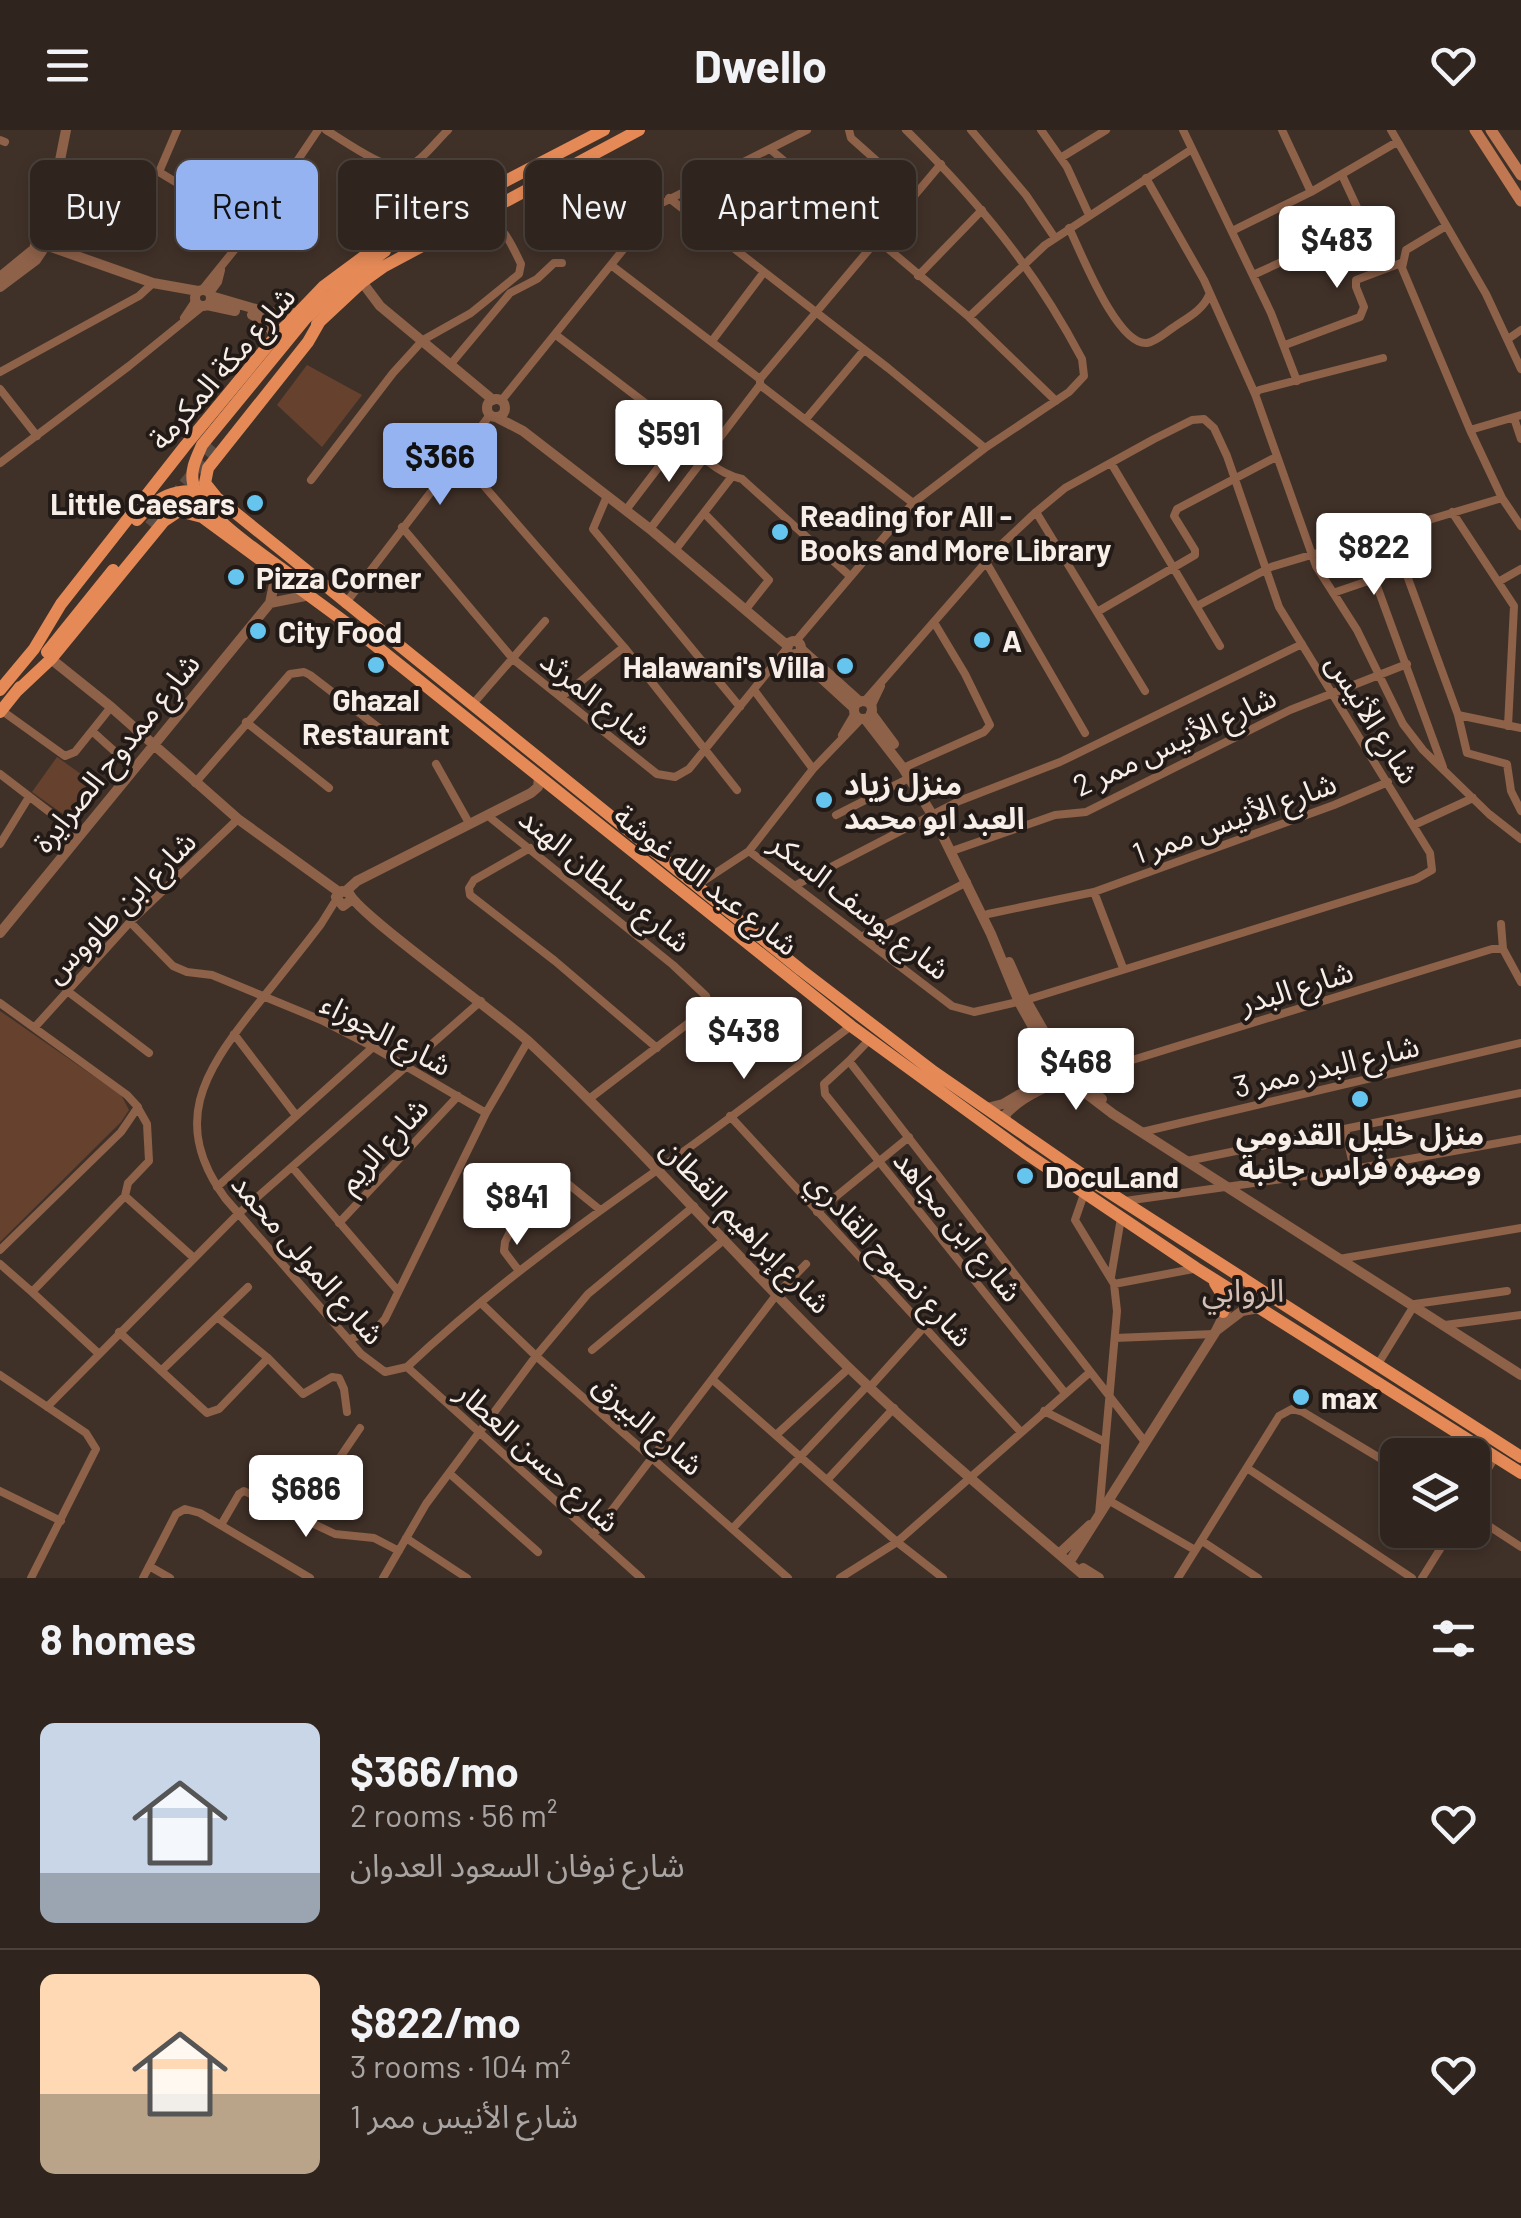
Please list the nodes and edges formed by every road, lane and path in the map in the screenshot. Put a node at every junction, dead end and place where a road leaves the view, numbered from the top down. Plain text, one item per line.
1 (66, 130) edge
2 (177, 130) edge
3 (318, 130) edge
4 (326, 130) edge
5 (448, 130) edge
6 (604, 130) edge
7 (639, 130) edge
8 (806, 130) edge
9 (849, 130) edge
10 (906, 130) edge
11 (971, 130) edge
12 (1041, 130) edge
13 (1106, 130) edge
14 (1182, 130) edge
15 (1282, 130) edge
16 (1390, 130) edge
17 (1475, 130) edge
18 (1491, 130) edge
19 (1398, 142) junction
20 (770, 149) junction
21 (1192, 149) junction
22 (1062, 157) junction
23 (60, 160) edge
24 (298, 160) edge
25 (783, 160) edge
26 (876, 160) edge
27 (940, 164) junction
28 (1521, 175) edge
29 (1342, 176) junction
30 (1146, 178) junction
31 (505, 182) edge
32 (176, 183) edge
33 (1312, 192) junction
34 (916, 194) edge
35 (669, 198) junction
36 (505, 200) edge
37 (1521, 201) edge
38 (982, 210) junction
39 (1089, 215) junction
40 (1446, 226) junction
41 (1070, 228) junction
42 (1232, 232) junction
43 (505, 237) edge
44 (1055, 238) junction
45 (35, 250) edge
46 (39, 250) edge
47 (53, 250) edge
48 (236, 250) edge
49 (375, 250) edge
50 (392, 250) edge
51 (410, 250) edge
52 (871, 250) edge
53 (887, 250) edge
54 (562, 262) dead end
55 (1024, 262) junction
56 (1400, 262) junction
57 (610, 265) junction
58 (764, 272) junction
59 (1254, 275) junction
60 (918, 276) junction
61 (0, 277) edge
62 (359, 277) junction
63 (153, 283) junction
64 (0, 287) edge
65 (1209, 295) junction
66 (203, 298) junction
67 (297, 313) junction
68 (471, 313) junction
69 (816, 314) junction
70 (969, 318) junction
71 (320, 321) junction
72 (482, 326) junction
73 (1521, 330) edge
74 (556, 335) junction
75 (276, 337) junction
76 (1508, 339) junction
77 (423, 340) junction
78 (712, 341) junction
79 (1285, 346) junction
80 (864, 350) junction
81 (1382, 358) dead end
82 (450, 366) junction
83 (1521, 369) edge
84 (0, 372) edge
85 (1297, 381) junction
86 (760, 382) junction
87 (0, 389) edge
88 (1255, 394) junction
89 (1056, 401) junction
90 (495, 408) junction
91 (1517, 416) edge
92 (806, 419) junction
93 (1470, 430) junction
94 (37, 436) junction
95 (191, 438) junction
96 (680, 438) junction
97 (1521, 439) edge
98 (218, 443) tunnel mouth
99 (985, 448) junction
100 (458, 456) junction
101 (705, 458) junction
102 (1276, 458) junction
103 (214, 462) junction
104 (0, 463) edge
105 (1111, 463) junction
106 (1234, 476) junction
107 (730, 478) junction
108 (311, 480) dead end
109 (608, 496) junction
110 (217, 498) junction
111 (1502, 498) junction
112 (913, 504) junction
113 (626, 510) junction
114 (144, 512) junction
115 (1036, 512) junction
116 (1452, 512) junction
117 (704, 513) junction
118 (240, 518) junction
119 (157, 523) junction
120 (1521, 526) edge
121 (402, 527) junction
122 (650, 529) junction
123 (1390, 529) junction
124 (228, 538) junction
125 (676, 550) junction
126 (1310, 554) junction
127 (986, 562) junction
128 (1174, 569) junction
129 (1403, 569) junction
130 (1521, 569) edge
131 (1264, 570) junction
132 (276, 574) junction
133 (850, 576) junction
134 (362, 578) junction
135 (1374, 578) junction
136 (1498, 582) junction
137 (326, 587) junction
138 (1333, 592) junction
139 (305, 596) junction
140 (270, 603) junction
141 (346, 604) junction
142 (1197, 606) junction
143 (746, 609) junction
144 (1097, 612) junction
145 (545, 620) dead end
146 (935, 624) junction
147 (356, 630) junction
148 (1302, 644) junction
149 (1220, 646) dead end
150 (794, 647) junction
151 (34, 648) junction
152 (624, 648) junction
153 (514, 658) junction
154 (51, 659) junction
155 (1407, 664) junction
156 (1380, 674) junction
157 (5, 688) edge
158 (754, 690) junction
159 (1145, 691) dead end
160 (1331, 693) junction
161 (560, 697) junction
162 (472, 705) junction
163 (111, 707) junction
164 (740, 708) junction
165 (863, 710) junction
166 (1, 711) edge
167 (1458, 715) junction
168 (246, 722) junction
169 (1508, 726) junction
170 (379, 728) dead end
171 (1521, 728) edge
172 (92, 731) junction
173 (1085, 733) dead end
174 (153, 744) junction
175 (707, 748) junction
176 (436, 764) dead end
177 (133, 768) junction
178 (1444, 768) junction
179 (814, 769) junction
180 (909, 771) junction
181 (0, 774) edge
182 (539, 778) junction
183 (1388, 782) junction
184 (196, 783) junction
185 (329, 788) dead end
186 (738, 790) dead end
187 (30, 797) junction
188 (1473, 798) junction
189 (1521, 811) edge
190 (486, 815) junction
191 (836, 815) dead end
192 (936, 815) junction
193 (238, 819) junction
194 (469, 823) junction
195 (1414, 825) junction
196 (1521, 839) edge
197 (74, 840) junction
198 (0, 844) edge
199 (530, 848) junction
200 (954, 850) junction
201 (748, 851) junction
202 (966, 882) junction
203 (796, 885) junction
204 (696, 886) junction
205 (1094, 892) junction
206 (343, 898) junction
207 (988, 914) junction
208 (130, 922) junction
209 (1501, 924) dead end
210 (0, 933) edge
211 (861, 936) junction
212 (1504, 949) junction
213 (1123, 968) junction
214 (1521, 982) edge
215 (66, 990) junction
216 (263, 998) junction
217 (481, 1001) junction
218 (1022, 1001) junction
219 (0, 1003) edge
220 (851, 1026) junction
221 (35, 1027) junction
222 (234, 1034) junction
223 (870, 1039) junction
224 (528, 1041) junction
225 (1521, 1043) edge
226 (373, 1046) junction
227 (657, 1048) junction
228 (150, 1053) dead end
229 (849, 1061) junction
230 (409, 1067) junction
231 (1066, 1075) junction
232 (1521, 1093) edge
233 (458, 1096) junction
234 (590, 1100) junction
235 (138, 1107) junction
236 (986, 1108) junction
237 (295, 1114) junction
238 (486, 1114) junction
239 (730, 1116) junction
240 (1008, 1124) junction
241 (1345, 1129) junction
242 (1142, 1132) junction
243 (909, 1137) junction
244 (1521, 1139) edge
245 (878, 1160) junction
246 (1187, 1161) junction
247 (292, 1167) junction
248 (658, 1168) junction
249 (1354, 1169) junction
250 (1224, 1185) junction
251 (217, 1187) junction
252 (1084, 1194) junction
253 (125, 1196) junction
254 (1123, 1201) junction
255 (694, 1206) junction
256 (598, 1209) junction
257 (817, 1212) junction
258 (238, 1214) junction
259 (1121, 1218) junction
260 (339, 1223) junction
261 (1521, 1228) edge
262 (725, 1239) junction
263 (0, 1250) edge
264 (194, 1258) junction
265 (1339, 1258) junction
266 (0, 1264) edge
267 (806, 1264) dead end
268 (1196, 1268) junction
269 (519, 1271) junction
270 (1210, 1276) junction
271 (1243, 1277) junction
272 (1112, 1280) junction
273 (248, 1287) dead end
274 (1507, 1290) dead end
275 (398, 1291) junction
276 (32, 1292) junction
277 (1234, 1292) junction
278 (777, 1294) junction
279 (481, 1303) junction
280 (1415, 1304) junction
281 (1259, 1308) junction
282 (1223, 1312) junction
283 (1521, 1316) edge
284 (216, 1317) junction
285 (1445, 1325) junction
286 (924, 1327) junction
287 (119, 1332) junction
288 (1215, 1332) junction
289 (1115, 1338) junction
290 (350, 1339) junction
291 (592, 1350) dead end
292 (98, 1353) junction
293 (536, 1356) junction
294 (268, 1358) junction
295 (1378, 1364) junction
296 (406, 1367) junction
297 (849, 1368) junction
298 (161, 1371) junction
299 (0, 1374) edge
300 (1089, 1374) junction
301 (1521, 1375) edge
302 (713, 1380) junction
303 (869, 1386) junction
304 (1064, 1393) junction
305 (1110, 1400) junction
306 (47, 1407) junction
307 (894, 1408) junction
308 (1044, 1411) junction
309 (347, 1412) dead end
310 (360, 1428) dead end
311 (1020, 1431) junction
312 (478, 1432) junction
313 (776, 1436) junction
314 (1105, 1442) junction
315 (1145, 1442) junction
316 (1521, 1456) edge
317 (654, 1457) junction
318 (800, 1457) junction
319 (1496, 1457) junction
320 (1380, 1458) edge
321 (1490, 1467) edge
322 (1247, 1468) junction
323 (449, 1473) junction
324 (1521, 1474) edge
325 (970, 1477) junction
326 (827, 1480) junction
327 (0, 1491) edge
328 (1108, 1500) junction
329 (300, 1516) junction
330 (1097, 1518) junction
331 (61, 1520) junction
332 (221, 1526) junction
333 (1490, 1527) edge
334 (733, 1528) junction
335 (593, 1535) junction
336 (406, 1538) junction
337 (1202, 1541) junction
338 (897, 1542) junction
339 (1521, 1547) edge
340 (1441, 1548) edge
341 (1195, 1550) junction
342 (399, 1551) junction
343 (538, 1552) dead end
344 (1060, 1553) junction
345 (1074, 1564) junction
346 (149, 1566) junction
347 (32, 1578) edge
348 (143, 1578) edge
349 (170, 1578) edge
350 (310, 1578) edge
351 (383, 1578) edge
352 (467, 1578) edge
353 (641, 1578) edge
354 (788, 1578) edge
355 (840, 1578) edge
356 (943, 1578) edge
357 (1087, 1578) edge
358 (1099, 1578) edge
359 (1178, 1578) edge
360 (1258, 1578) edge
361 (1412, 1578) edge
362 (1422, 1578) edge

1 - 23 street
2 - 32 street
3 - 24 street
4 - 5 street
6 - 31 main road, شارع مكة المكرمة
7 - 36 main road, شارع مكة المكرمة
8 - 20 street
9 - 26 street
10 - 27 street, شارع المرثد
11 - 44 street
12 - 22 street
13 - 22 street
14 - 21 street
15 - 33 street
16 - 19 street
17 - 37 main road
18 - 28 main road
19 - 29 street
19 - 40 street
20 - 25 street
20 - 35 street
21 - 30 street
21 - 42 street
22 - 39 street
27 - 34 street
27 - 38 street, شارع المرثد
29 - 33 street
29 - 59 street
30 - 39 street
30 - 65 street
33 - 42 street
35 - 57 street
35 - 58 street
38 - 55 street, شارع المرثد
38 - 60 street
39 - 41 street
40 - 56 street
40 - 76 street
41 - 44 street
41 - 65 street
42 - 59 street
43 - 68 street
44 - 55 street
45 - 61 street
46 - 64 street
47 - 63 street
48 - 66 street
49 - 67 main road, شارع مكة المكرمة
50 - 62 main road
51 - 62 main road, شارع مكة المكرمة
52 - 69 street
53 - 60 street
54 - 72 street
55 - 70 street
55 - 89 street, شارع المرثد
56 - 79 street
56 - 93 street
57 - 74 street
57 - 78 street
58 - 69 street
58 - 78 street
59 - 79 street
60 - 70 street
62 - 71 main road, شارع مكة المكرمة
62 - 77 street
62 - 147 main road, bridge
63 - 66 street
63 - 84 street
65 - 88 street
66 - 67 street
66 - 75 street
66 - 94 street
67 - 75 main road, شارع مكة المكرمة
68 - 72 street
68 - 77 street
69 - 80 street
69 - 86 street
70 - 89 street
71 - 98 main road, شارع مكة المكرمة
71 - 103 main road
72 - 82 street
73 - 76 street
74 - 90 street
74 - 96 street
75 - 95 main road, شارع مكة المكرمة
76 - 83 street
77 - 82 street
77 - 108 street
78 - 86 street
79 - 85 street
80 - 92 street
80 - 99 street
81 - 85 street
82 - 90 street
85 - 88 street
86 - 92 street
86 - 101 street
87 - 94 street
88 - 102 street
89 - 99 street, شارع المرثد
90 - 100 street
90 - 109 street
91 - 93 street
91 - 97 street
92 - 112 street
93 - 111 street
94 - 104 street
95 - 103 main road
95 - 151 main road, شارع مكة المكرمة
96 - 101 street
96 - 113 street
99 - 112 street, شارع المرثد
100 - 121 street
100 - 152 street
101 - 107 street
101 - 122 street
102 - 106 street
102 - 126 street
103 - 110 main road
105 - 106 street, شارع الأنيس
105 - 115 street, شارع الأنيس
105 - 128 street
106 - 128 street
106 - 131 street, شارع الأنيس
107 - 117 street
107 - 133 street
109 - 113 street
109 - 164 street
110 - 114 main road
110 - 118 main road, شارع عبد الله غوشة
111 - 116 street
111 - 120 street
112 - 133 street, شارع المرثد
113 - 122 street
114 - 119 main road
114 - 151 main road
115 - 127 street, شارع الأنيس
115 - 144 street
116 - 123 street
116 - 136 street
117 - 125 street
117 - 143 street
118 - 124 main road
118 - 137 main road, شارع عبد الله غوشة
119 - 124 main road, شارع عبد الله غوشة
119 - 154 main road
119 - 157 main road, شارع مكة المكرمة
121 - 134 street
121 - 153 street, شارع المرثد
122 - 125 street
123 - 126 street
123 - 129 street
124 - 132 main road, شارع عبد الله غوشة
125 - 143 street
126 - 131 street
126 - 138 street
127 - 146 street, شارع الأنيس
127 - 173 street
128 - 142 street
128 - 144 street
129 - 135 street
129 - 167 street
130 - 136 street
131 - 142 street
131 - 148 street, شارع الأنيس
132 - 139 main road, شارع عبد الله غوشة
132 - 140 street, شارع ممدوح الصرايرة
133 - 150 street, شارع المرثد
134 - 137 street
134 - 141 street
135 - 138 street
135 - 155 street
136 - 169 street
137 - 141 main road, شارع عبد الله غوشة
138 - 156 street
139 - 140 street
139 - 147 main road, شارع عبد الله غوشة
140 - 174 street, شارع ممدوح الصرايرة
141 - 162 main road, شارع عبد الله غوشة
142 - 149 street
143 - 150 street
144 - 159 street
145 - 153 street
146 - 165 street, شارع الأنيس
146 - 180 street
147 - 182 main road, شارع عبد الله غوشة
148 - 160 street, شارع الأنيس
148 - 192 street
150 - 158 street, شارع المرثد
150 - 165 street
151 - 157 main road, شارع مكة المكرمة
152 - 161 street
152 - 175 street
153 - 161 street, شارع المرثد
153 - 162 street
154 - 157 main road
154 - 163 street, شارع إبراهيم القطان
155 - 156 street, شارع الأنيس ممر 2
155 - 178 street
156 - 160 street, شارع الأنيس ممر 2
156 - 178 street
157 - 166 main road, شارع مكة المكرمة
158 - 164 street, شارع المرثد
158 - 179 street
160 - 183 street, شارع الأنيس
160 - 200 street, شارع الأنيس ممر 2
161 - 175 street, شارع المرثد
162 - 204 main road, شارع عبد الله غوشة
163 - 172 street
163 - 174 street, شارع إبراهيم القطان
164 - 175 street, شارع المرثد
165 - 179 street, شارع يوسف السكر
165 - 180 street
166 - 172 street
167 - 169 street
167 - 189 street
168 - 170 street
168 - 184 street
168 - 185 street
169 - 171 street
172 - 177 street
174 - 177 street, شارع ممدوح الصرايرة
174 - 184 street, شارع إبراهيم القطان
175 - 186 street
176 - 194 street
177 - 197 street, شارع ممدوح الصرايرة
178 - 188 street
179 - 201 street, شارع يوسف السكر
180 - 191 street
180 - 192 street
181 - 187 street
182 - 190 street, شارع سلطان الهند
182 - 220 main road, شارع عبد الله غوشة
183 - 195 street, شارع الأنيس
183 - 205 street, شارع الأنيس ممر 1
184 - 193 street, شارع إبراهيم القطان
187 - 197 street
187 - 198 street
188 - 195 street
188 - 196 street
190 - 194 street, شارع سلطان الهند
190 - 199 street, شارع سلطان الهند
192 - 200 street
192 - 203 street
193 - 206 street, شارع إبراهيم القطان
193 - 208 street, شارع ابن طاووس
194 - 206 street, شارع سلطان الهند
195 - 213 street, شارع الأنيس
197 - 210 street, شارع ممدوح الصرايرة
199 - 227 street, شارع سلطان الهند
199 - 227 street
200 - 202 street
200 - 207 street
201 - 203 street, شارع يوسف السكر
201 - 204 street
202 - 211 street
202 - 218 street
203 - 211 street, شارع يوسف السكر
204 - 236 main road, شارع عبد الله غوشة
205 - 207 street, شارع الأنيس ممر 1
205 - 213 street
206 - 216 street, شارع المولى محمد
206 - 217 street, شارع إبراهيم القطان
207 - 218 street
208 - 215 street, شارع ابن طاووس
208 - 216 street, شارع الجوزاء
209 - 212 street
211 - 218 street, شارع يوسف السكر
212 - 214 street
212 - 231 street, شارع البدر
213 - 218 street, شارع الأنيس
215 - 221 street, شارع ابن طاووس
215 - 228 street
216 - 222 street, شارع المولى محمد
216 - 226 street, شارع الجوزاء
217 - 224 street, شارع إبراهيم القطان
217 - 230 street
218 - 231 street
219 - 221 street
220 - 223 main road, شارع عبد الله غوشة
220 - 239 street, شارع المولى محمد
221 - 235 street
222 - 237 street
222 - 251 street, شارع المولى محمد
223 - 229 street
223 - 252 main road, شارع عبد الله غوشة
224 - 234 street, شارع إبراهيم القطان
224 - 238 street
225 - 242 street, شارع البدر ممر 3
226 - 230 street, شارع الجوزاء
226 - 237 street
227 - 234 street, شارع سلطان الهند
229 - 243 street
229 - 245 street, شارع ابن مجاهد
230 - 233 street, شارع الجوزاء
230 - 247 street
231 - 236 street
231 - 240 street
231 - 242 street
232 - 241 street
233 - 238 street, شارع الجوزاء
233 - 260 street, شارع الريم
234 - 248 street, شارع إبراهيم القطان
235 - 253 street
235 - 263 street
236 - 240 main road, شارع عبد الله غوشة
237 - 251 street
238 - 275 street
239 - 248 street, شارع المولى محمد
239 - 257 street, شارع نصوح القادري
240 - 254 main road, شارع عبد الله غوشة
241 - 246 street
241 - 249 street
242 - 246 street
243 - 245 street
243 - 300 street
244 - 249 street
245 - 257 street
245 - 304 street, شارع ابن مجاهد
246 - 250 street
247 - 258 street
247 - 260 street
248 - 255 street, شارع إبراهيم القطان
248 - 256 street, شارع المولى محمد
249 - 250 street
250 - 254 street
250 - 265 street
251 - 258 street, شارع المولى محمد
252 - 259 main road, شارع عبد الله غوشة
252 - 272 street
253 - 264 street
253 - 276 street
254 - 271 main road, شارع عبد الله غوشة
255 - 262 street, شارع إبراهيم القطان
255 - 293 street
256 - 269 street, شارع المولى محمد
256 - 269 street
257 - 286 street, شارع نصوح القادري
258 - 264 street
258 - 290 street, شارع المولى محمد
259 - 268 main road, شارع عبد الله غوشة
259 - 272 street
260 - 275 street
261 - 265 street
262 - 278 street, شارع إبراهيم القطان
262 - 291 street
264 - 287 street
265 - 280 street
266 - 276 street
267 - 278 street
268 - 270 main road, شارع عبد الله غوشة
268 - 272 street
269 - 279 street, شارع المولى محمد
270 - 277 main road, شارع عبد الله غوشة
270 - 282 main road
271 - 277 street
271 - 295 main road, شارع عبد الله غوشة
272 - 289 street
273 - 284 street
274 - 280 street
275 - 290 street
276 - 292 street
277 - 281 main road, شارع عبد الله غوشة
277 - 282 street
278 - 297 street, شارع إبراهيم القطان
278 - 302 street
279 - 293 street, شارع البيرق
279 - 296 street, شارع المولى محمد
280 - 285 street
280 - 295 street
281 - 288 street
281 - 319 main road, شارع عبد الله غوشة
282 - 288 street
283 - 285 street
284 - 294 street
284 - 298 street
285 - 301 street
286 - 303 street
286 - 311 street, شارع نصوح القادري
287 - 292 street
287 - 298 street
288 - 289 street
288 - 315 street
289 - 305 street
290 - 296 street, شارع المولى محمد
292 - 306 street
293 - 312 street
293 - 317 street, شارع البيرق
294 - 298 street
294 - 309 street
295 - 316 main road, شارع عبد الله غوشة
296 - 312 street, شارع حسن العطار
297 - 303 street, شارع إبراهيم القطان
297 - 313 street
299 - 306 street
300 - 304 street
300 - 305 street
302 - 313 street
302 - 317 street
303 - 307 street, شارع إبراهيم القطان
303 - 318 street
304 - 308 street
305 - 314 street
305 - 315 street
306 - 331 street
307 - 325 street, شارع إبراهيم القطان
307 - 326 street
308 - 311 street
308 - 314 street
310 - 329 street
311 - 325 street
312 - 323 street
312 - 335 street, شارع حسن العطار
313 - 318 street
314 - 330 street
315 - 328 street
317 - 334 street, شارع البيرق
317 - 335 street
318 - 326 street
318 - 334 street
319 - 321 street
319 - 324 main road, شارع عبد الله غوشة
320 - 322 street
322 - 337 street
322 - 361 street
323 - 336 street
323 - 343 street
325 - 338 street
325 - 344 street, شارع إبراهيم القطان
326 - 338 street
327 - 331 street
328 - 330 street
328 - 341 street
329 - 332 street
329 - 342 street
330 - 344 street
330 - 345 street
331 - 347 street
332 - 346 street
332 - 350 street
333 - 339 street
334 - 354 street, شارع البيرق
335 - 353 street, شارع حسن العطار
336 - 342 street
336 - 352 street
337 - 341 street
337 - 360 street
338 - 355 street
338 - 356 street
340 - 362 street
341 - 359 street
342 - 351 street
344 - 345 street, شارع إبراهيم القطان
345 - 357 street, شارع إبراهيم القطان
345 - 358 street, شارع إبراهيم القطان
346 - 348 street
346 - 349 street

